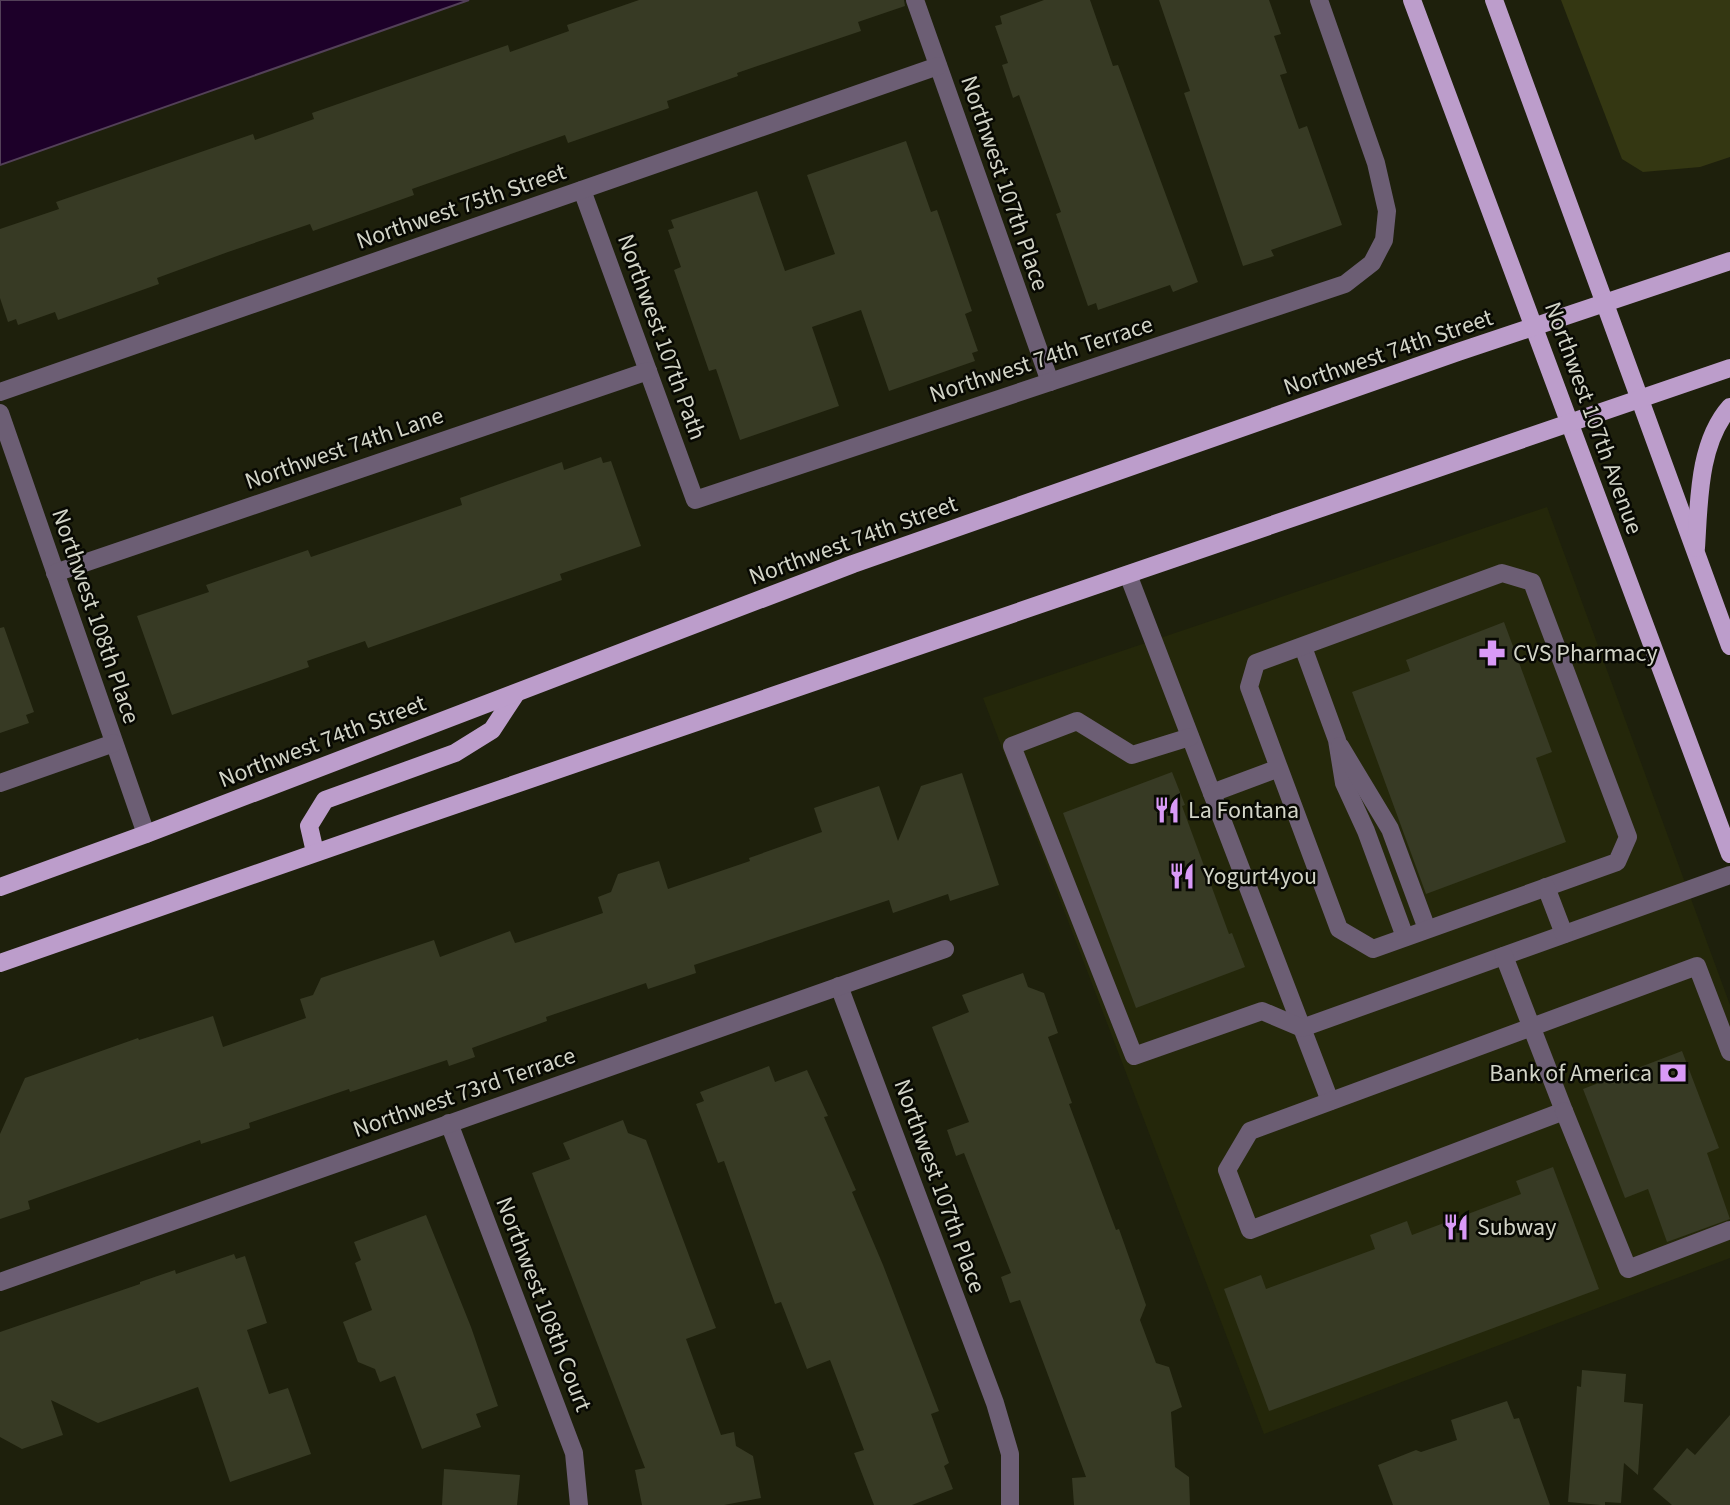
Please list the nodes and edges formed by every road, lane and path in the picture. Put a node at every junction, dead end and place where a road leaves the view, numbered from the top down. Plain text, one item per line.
1 (915, 0) edge
2 (1319, 0) edge
3 (1412, 0) edge
4 (1494, 0) edge
5 (938, 66) junction
6 (582, 190) junction
7 (1730, 261) edge
8 (1604, 304) junction
9 (1534, 327) junction
10 (1730, 368) edge
11 (648, 371) junction
12 (1050, 382) junction
13 (0, 392) edge
14 (1639, 400) junction
15 (1730, 407) edge
16 (0, 413) edge
17 (1570, 424) junction
18 (695, 500) joint
19 (1695, 555) junction
20 (55, 573) junction
21 (1129, 577) junction
22 (1303, 646) junction
23 (1730, 646) edge
24 (515, 695) junction
25 (1190, 737) junction
26 (1337, 740) junction
27 (114, 743) junction
28 (1279, 768) junction
29 (0, 783) edge
30 (1212, 793) junction
31 (146, 834) junction
32 (315, 852) junction
33 (1730, 854) edge
34 (1730, 874) edge
35 (0, 887) edge
36 (1546, 887) junction
37 (1427, 929) junction
38 (1564, 934) junction
39 (1405, 937) junction
40 (945, 949) dead end
41 (1504, 956) junction
42 (0, 963) edge
43 (839, 986) junction
44 (1531, 1025) junction
45 (1302, 1028) junction
46 (1730, 1052) edge
47 (1330, 1101) junction
48 (1564, 1111) junction
49 (449, 1123) junction
50 (1730, 1230) edge
51 (0, 1282) edge
52 (579, 1505) edge
53 (1010, 1505) edge

1 - 5 street, Northwest 107th Place
2 - 12 street, Northwest 74th Terrace
3 - 9 main road, Northwest 107th Avenue
4 - 8 main road, Northwest 107th Avenue
5 - 6 street, Northwest 75th Street
5 - 12 street, Northwest 107th Place
6 - 11 street, Northwest 107th Path
6 - 13 street, Northwest 75th Street
7 - 8 main road, Northwest 74th Street
8 - 9 main road, Northwest 74th Street
8 - 14 main road, Northwest 107th Avenue
9 - 17 main road, Northwest 107th Avenue
9 - 24 main road, Northwest 74th Street
10 - 14 main road
11 - 18 street, Northwest 107th Path
11 - 20 street, Northwest 74th Lane
12 - 18 street, Northwest 74th Terrace
14 - 17 main road
14 - 19 main road, Northwest 107th Avenue
15 - 19 main road
16 - 20 street, Northwest 108th Place
17 - 21 main road
17 - 33 main road, Northwest 107th Avenue
19 - 23 main road, Northwest 107th Avenue
20 - 27 street, Northwest 108th Place
21 - 25 street
21 - 32 main road
22 - 26 street
22 - 28 street
22 - 36 street
24 - 31 main road, Northwest 74th Street
24 - 32 main road
25 - 30 street
25 - 45 street
26 - 37 street
26 - 39 street
27 - 29 street
27 - 31 street, Northwest 108th Place
28 - 30 street
28 - 39 street
30 - 45 street
31 - 35 main road, Northwest 74th Street
32 - 42 main road
34 - 38 street
36 - 37 street
36 - 38 street
37 - 39 street
38 - 41 street
40 - 43 street, Northwest 73rd Terrace
41 - 44 street
41 - 45 street
43 - 49 street, Northwest 73rd Terrace
43 - 53 street, Northwest 107th Place
44 - 46 street
44 - 47 street
44 - 48 street
45 - 47 street
47 - 48 street
48 - 50 street
49 - 51 street, Northwest 73rd Terrace
49 - 52 street, Northwest 108th Court

